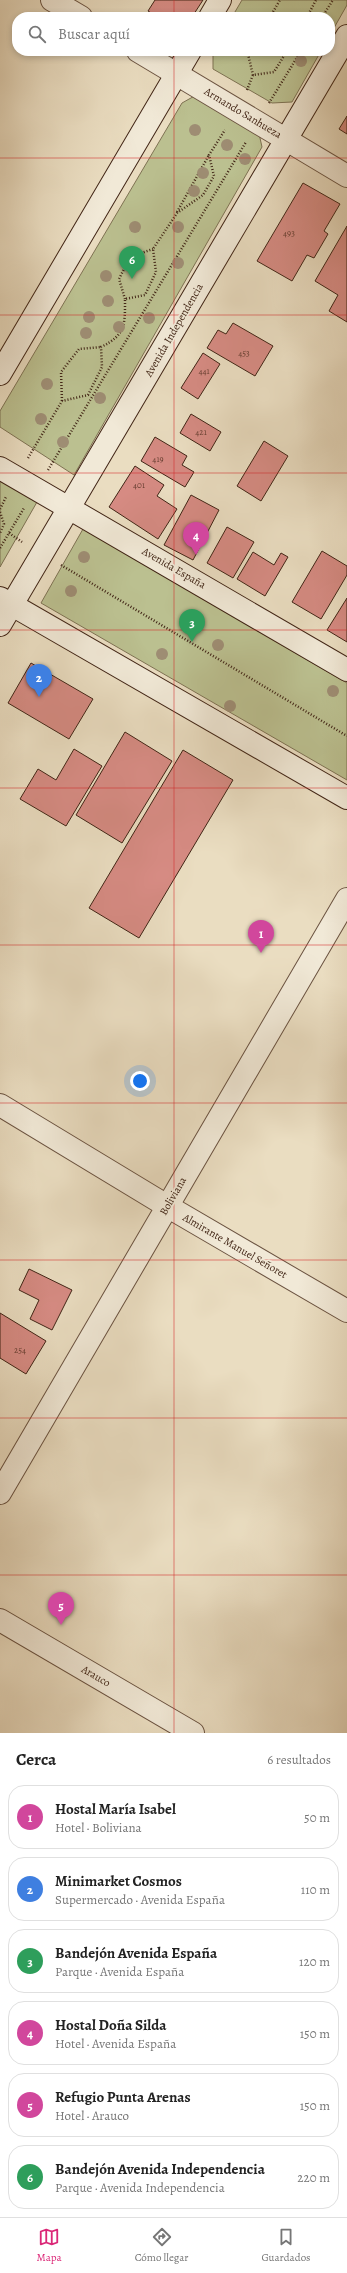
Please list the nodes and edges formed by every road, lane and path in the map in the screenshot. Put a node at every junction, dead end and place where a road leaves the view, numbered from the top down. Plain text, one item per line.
1 (52, 0) edge
2 (220, 0) edge
3 (280, 0) edge
4 (316, 0) edge
5 (333, 0) edge
6 (72, 12) edge
7 (213, 12) edge
8 (273, 12) edge
9 (310, 12) edge
10 (325, 12) edge
11 (347, 36) edge
12 (146, 56) edge
13 (187, 56) edge
14 (249, 56) edge
15 (284, 56) edge
16 (298, 56) edge
17 (177, 74) junction
18 (254, 75) junction
19 (238, 110) junction
20 (258, 122) junction
21 (286, 139) junction
22 (209, 155) junction
23 (347, 176) edge
24 (177, 213) junction
25 (153, 249) junction
26 (125, 299) junction
27 (102, 347) junction
28 (0, 374) edge
29 (62, 401) junction
30 (8, 473) edge
31 (36, 488) junction
32 (69, 507) junction
33 (0, 510) edge
34 (0, 533) edge
35 (9, 533) junction
36 (0, 548) edge
37 (42, 554) junction
38 (6, 601) edge
39 (0, 625) edge
40 (347, 670) edge
41 (347, 736) edge
42 (347, 798) edge
43 (347, 899) edge
44 (0, 1105) edge
45 (167, 1206) junction
46 (347, 1311) edge
47 (0, 1493) edge
48 (0, 1620) edge
49 (193, 1733) edge

1 - 6 main road
2 - 7 main road
3 - 8 path
4 - 9 path
5 - 10 path
11 - 21 main road, Avenida Independencia
12 - 17 main road, Armando Sanhueza
13 - 17 main road
14 - 18 path
15 - 18 path
16 - 20 path
17 - 19 main road, Armando Sanhueza
17 - 28 main road
18 - 19 path
19 - 20 main road, Armando Sanhueza
19 - 22 path
20 - 21 main road, Armando Sanhueza
20 - 31 path
21 - 23 main road, Armando Sanhueza
21 - 32 main road, Avenida Independencia
22 - 24 path
22 - 24 path
24 - 25 path
25 - 26 path
25 - 26 path
26 - 27 path
27 - 29 path
27 - 29 path
29 - 30 path
30 - 31 main road, Avenida España
30 - 33 path
31 - 32 main road, Avenida España
31 - 35 path
32 - 37 main road, Avenida Independencia
32 - 40 main road, Avenida España
33 - 34 path
35 - 36 path
35 - 37 path
37 - 38 main road, Avenida Independencia
37 - 41 path
38 - 39 main road, Avenida Independencia
38 - 42 main road
43 - 45 main road, Boliviana
44 - 45 main road, Almirante Manuel Señoret
45 - 46 main road, Almirante Manuel Señoret
45 - 47 main road, Boliviana
48 - 49 main road, Arauco

